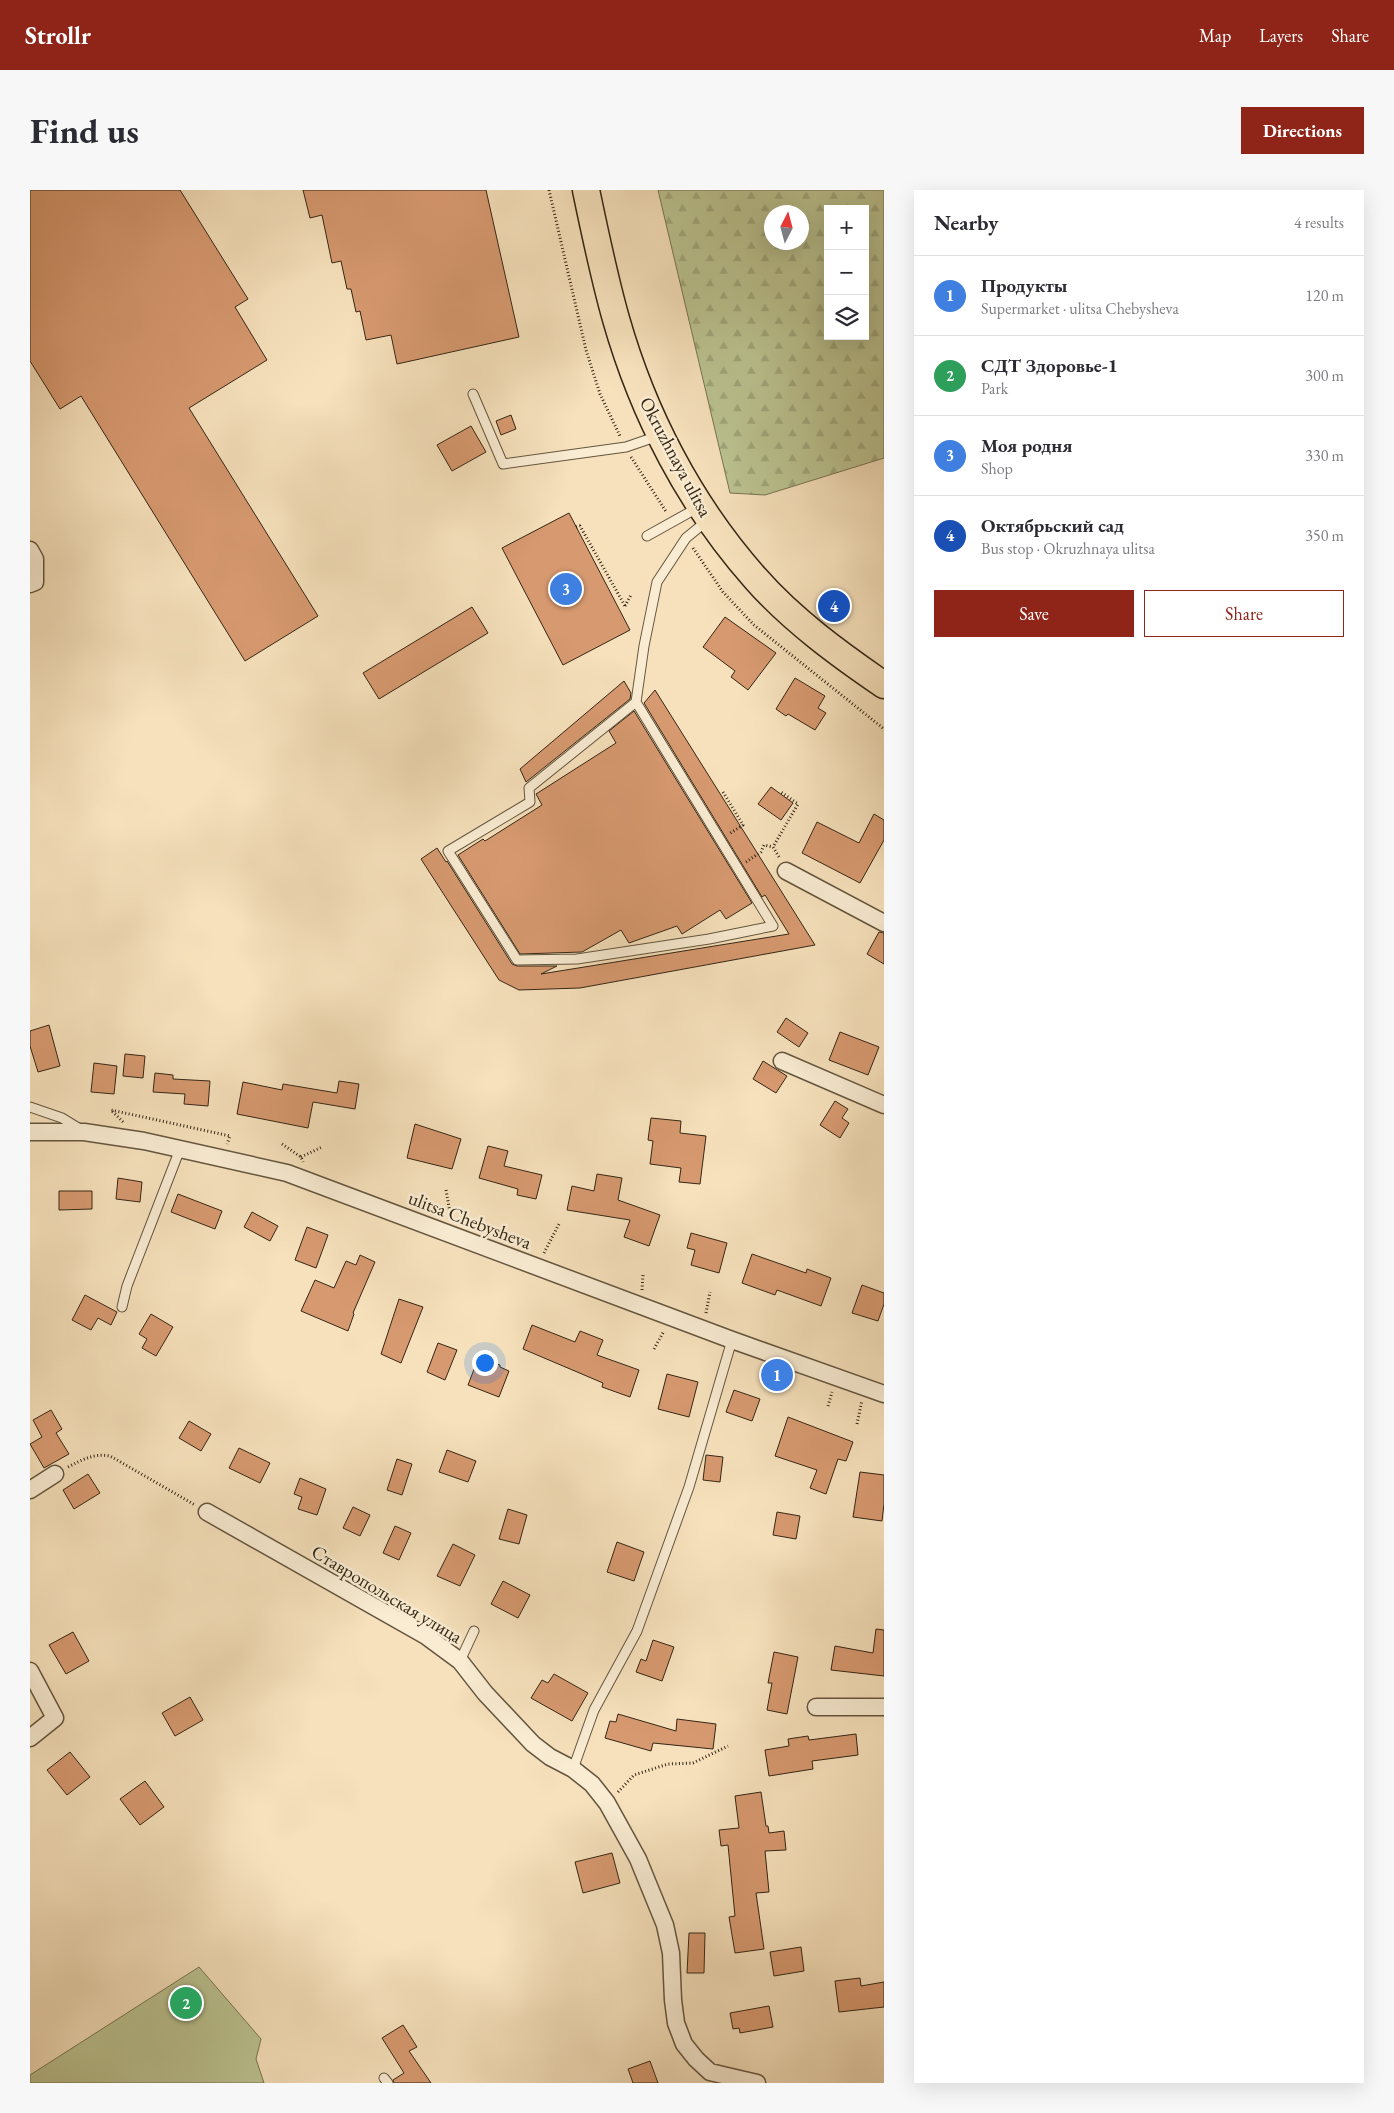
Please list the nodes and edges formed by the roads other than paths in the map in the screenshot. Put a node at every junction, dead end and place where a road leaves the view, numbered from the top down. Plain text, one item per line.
1 (586, 190) edge
2 (473, 394) dead end
3 (660, 435) junction
4 (705, 513) junction
5 (647, 536) dead end
6 (30, 550) edge
7 (30, 584) edge
8 (884, 685) edge
9 (636, 702) junction
10 (786, 871) road end
11 (884, 923) edge
12 (782, 1061) dead end
13 (884, 1104) edge
14 (30, 1107) edge
15 (30, 1132) edge
16 (84, 1132) junction
17 (180, 1149) junction
18 (122, 1307) dead end
19 (732, 1340) junction
20 (884, 1394) edge
21 (55, 1474) road end
22 (30, 1490) edge
23 (207, 1512) road end
24 (474, 1631) dead end
25 (460, 1661) junction
26 (30, 1671) edge
27 (816, 1707) dead end
28 (884, 1707) edge
29 (30, 1738) edge
30 (573, 1769) junction
31 (706, 2077) edge
32 (757, 2083) edge

1 - 3 main road, Okruzhnaya ulitsa
2 - 3 lane
3 - 4 main road, Okruzhnaya ulitsa
4 - 5 lane
4 - 8 main road, Okruzhnaya ulitsa
4 - 9 lane
6 - 7 street
9 - 9 lane
10 - 11 street
12 - 13 street
14 - 16 lane
15 - 16 street, ulitsa Chebysheva
16 - 17 street, ulitsa Chebysheva
17 - 18 lane
17 - 19 street, ulitsa Chebysheva
19 - 20 street, ulitsa Chebysheva
19 - 30 lane
21 - 22 street
23 - 25 street, Ставропольская улица
24 - 25 lane
25 - 30 street, Ставропольская улица
26 - 29 street
27 - 28 street
30 - 31 street, Ставропольская улица
31 - 32 street, Ставропольская улица

